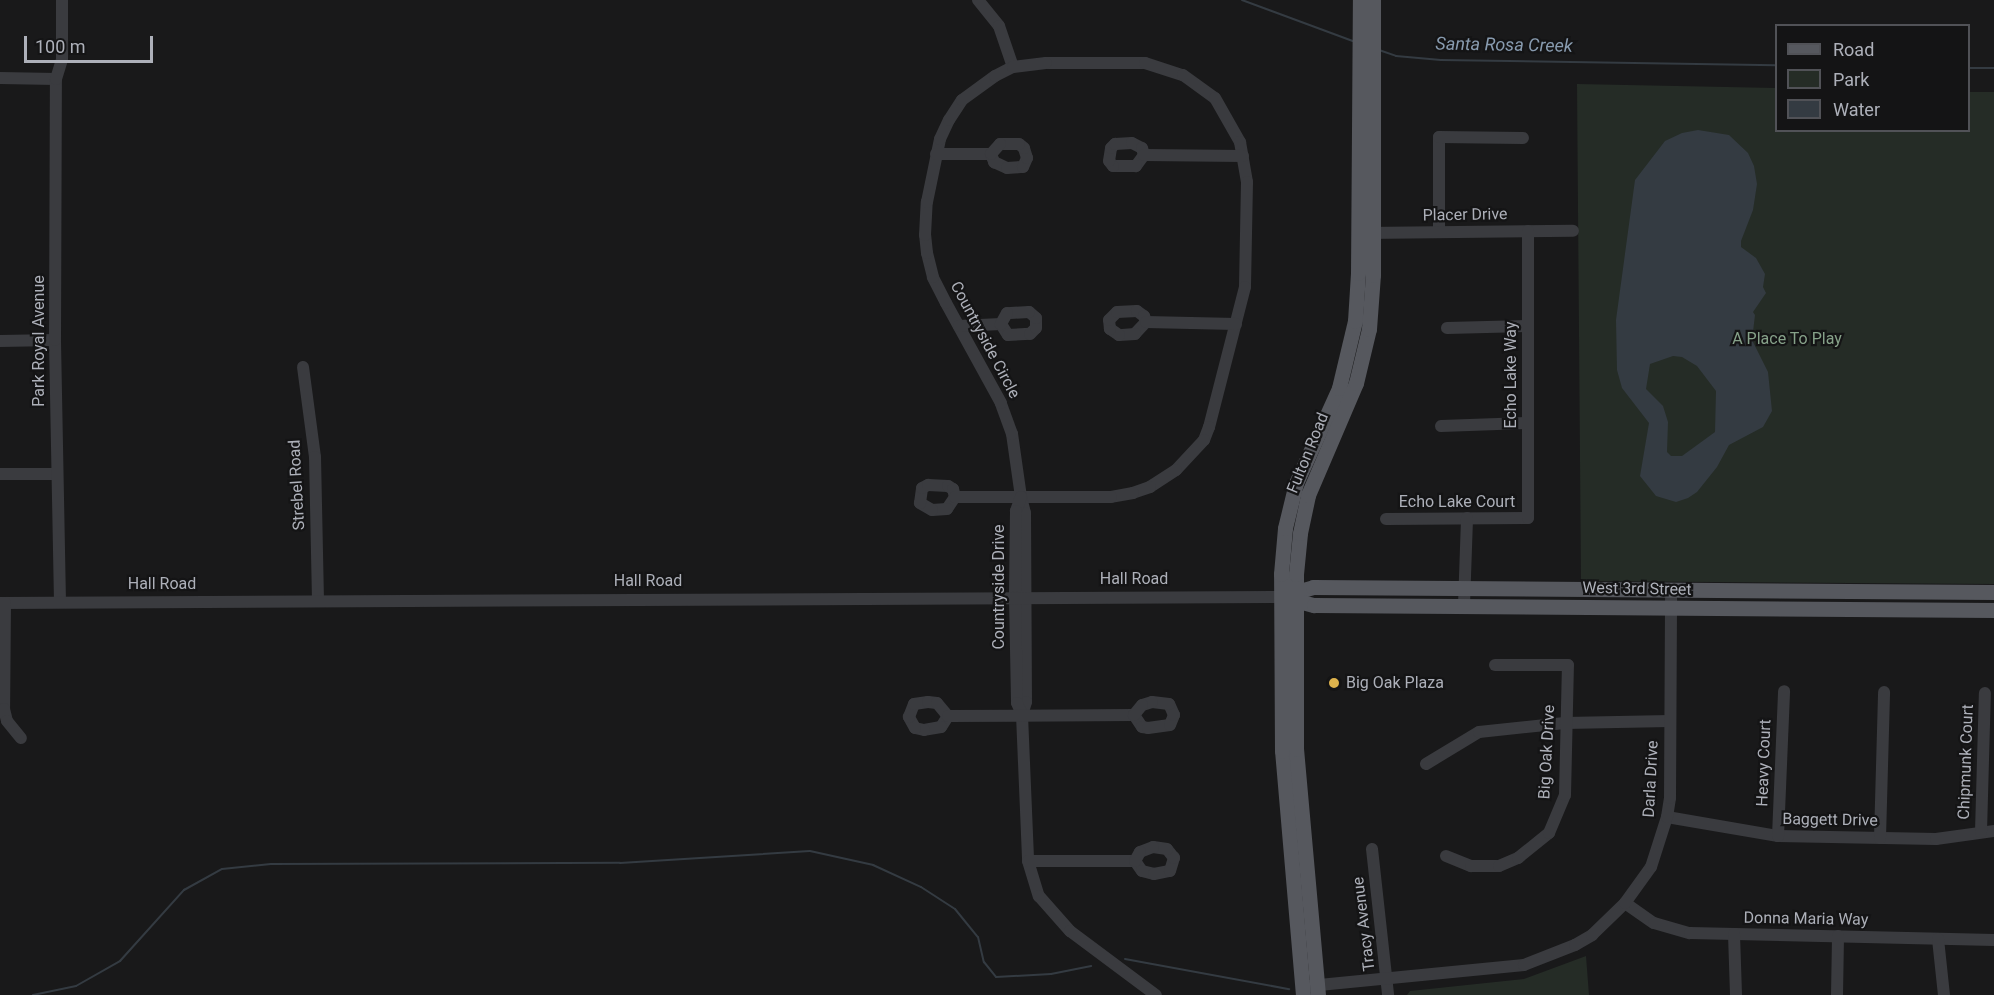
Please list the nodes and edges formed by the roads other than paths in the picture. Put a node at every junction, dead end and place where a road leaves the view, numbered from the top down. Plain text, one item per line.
1 (62, 0) edge
2 (978, 0) edge
3 (1373, 0) edge
4 (1364, 11) edge
5 (1013, 67) junction
6 (0, 78) edge
7 (56, 79) junction
8 (1523, 138) dead end
9 (936, 154) junction
10 (991, 154) dead end
11 (1144, 155) dead end
12 (1243, 156) junction
13 (1528, 231) junction
14 (1573, 231) dead end
15 (1439, 232) junction
16 (1365, 233) junction
17 (1146, 322) dead end
18 (1001, 324) dead end
19 (1236, 324) junction
20 (959, 326) junction
21 (1527, 326) junction
22 (1447, 328) dead end
23 (55, 340) junction
24 (0, 341) edge
25 (303, 367) dead end
26 (1528, 423) junction
27 (1441, 426) dead end
28 (0, 474) edge
29 (56, 474) junction
30 (955, 497) dead end
31 (1021, 497) junction
32 (1467, 518) junction
33 (1528, 518) joint
34 (1386, 519) dead end
35 (1465, 588) junction
36 (1671, 589) junction
37 (1994, 592) edge
38 (1296, 596) junction
39 (1021, 597) junction
40 (1281, 597) junction
41 (318, 601) junction
42 (2, 603) edge
43 (60, 603) junction
44 (1464, 605) junction
45 (1671, 607) junction
46 (1994, 610) edge
47 (1494, 665) dead end
48 (1784, 691) dead end
49 (1884, 692) dead end
50 (1985, 693) dead end
51 (1134, 715) dead end
52 (948, 716) dead end
53 (1022, 716) junction
54 (1670, 721) junction
55 (1565, 723) junction
56 (21, 738) dead end
57 (1426, 764) dead end
58 (1667, 817) junction
59 (1994, 831) edge
60 (1981, 832) junction
61 (1778, 836) junction
62 (1880, 838) junction
63 (1372, 849) dead end
64 (1446, 856) dead end
65 (1028, 861) junction
66 (1135, 861) dead end
67 (1625, 903) junction
68 (1734, 934) junction
69 (1838, 936) junction
70 (1938, 939) junction
71 (1994, 940) edge
72 (1387, 978) junction
73 (1310, 991) edge
74 (1156, 995) edge
75 (1388, 995) edge
76 (1736, 995) edge
77 (1837, 995) edge
78 (1944, 995) edge

1 - 7 street, Park Royal Avenue
2 - 5 street
3 - 4 main road, Fulton Road
4 - 16 main road, Fulton Road
5 - 9 street, Countryside Circle
5 - 12 street, Countryside Circle
6 - 7 street
7 - 23 street, Park Royal Avenue
8 - 15 street
9 - 10 street
9 - 20 street, Countryside Circle
11 - 12 street
12 - 19 street, Countryside Circle
13 - 14 street, Placer Drive
13 - 15 street, Placer Drive
13 - 21 street, Echo Lake Way
15 - 16 street, Placer Drive
16 - 38 main road, Fulton Road
16 - 40 main road, Fulton Road
17 - 19 street
18 - 20 street
19 - 31 street, Countryside Circle
20 - 31 street, Countryside Circle
21 - 22 street
21 - 26 street, Echo Lake Way
23 - 24 street
23 - 29 street, Park Royal Avenue
25 - 41 street, Strebel Road
26 - 27 street
26 - 33 street, Echo Lake Way
28 - 29 street
29 - 43 street, Park Royal Avenue
30 - 31 street
31 - 39 street, Countryside Drive
32 - 33 street, Echo Lake Court
32 - 34 street, Echo Lake Court
32 - 35 street
35 - 36 main road, West 3rd Street
35 - 38 main road, West 3rd Street
35 - 44 street
36 - 37 main road, West 3rd Street
36 - 45 street, Darla Drive
38 - 40 main road, West 3rd Street
38 - 44 main road, West 3rd Street
38 - 73 main road, Fulton Road
39 - 40 street, Hall Road
39 - 41 street, Hall Road
39 - 53 street, Countryside Drive
40 - 73 main road, Fulton Road
41 - 43 street, Hall Road
42 - 43 street, Hall Road
42 - 56 street
44 - 45 main road, West 3rd Street
45 - 46 main road, West 3rd Street
45 - 54 street, Darla Drive
47 - 55 street, Big Oak Drive
48 - 61 street, Heavy Court
49 - 62 street
50 - 60 street, Chipmunk Court
51 - 53 street
52 - 53 street
53 - 65 street, Countryside Drive
54 - 55 street
54 - 58 street, Darla Drive
55 - 57 street
55 - 64 street, Big Oak Drive
58 - 61 street, Baggett Drive
58 - 67 street, Darla Drive
59 - 60 street, Baggett Drive
60 - 62 street, Baggett Drive
61 - 62 street, Baggett Drive
63 - 72 street, Tracy Avenue
65 - 66 street
65 - 74 street, Countryside Drive
67 - 68 street, Donna Maria Way
67 - 72 street, Darla Drive
68 - 69 street, Donna Maria Way
68 - 76 street
69 - 70 street, Donna Maria Way
69 - 77 street
70 - 71 street, Donna Maria Way
70 - 78 street
72 - 73 street, Darla Drive
72 - 75 street, Tracy Avenue

